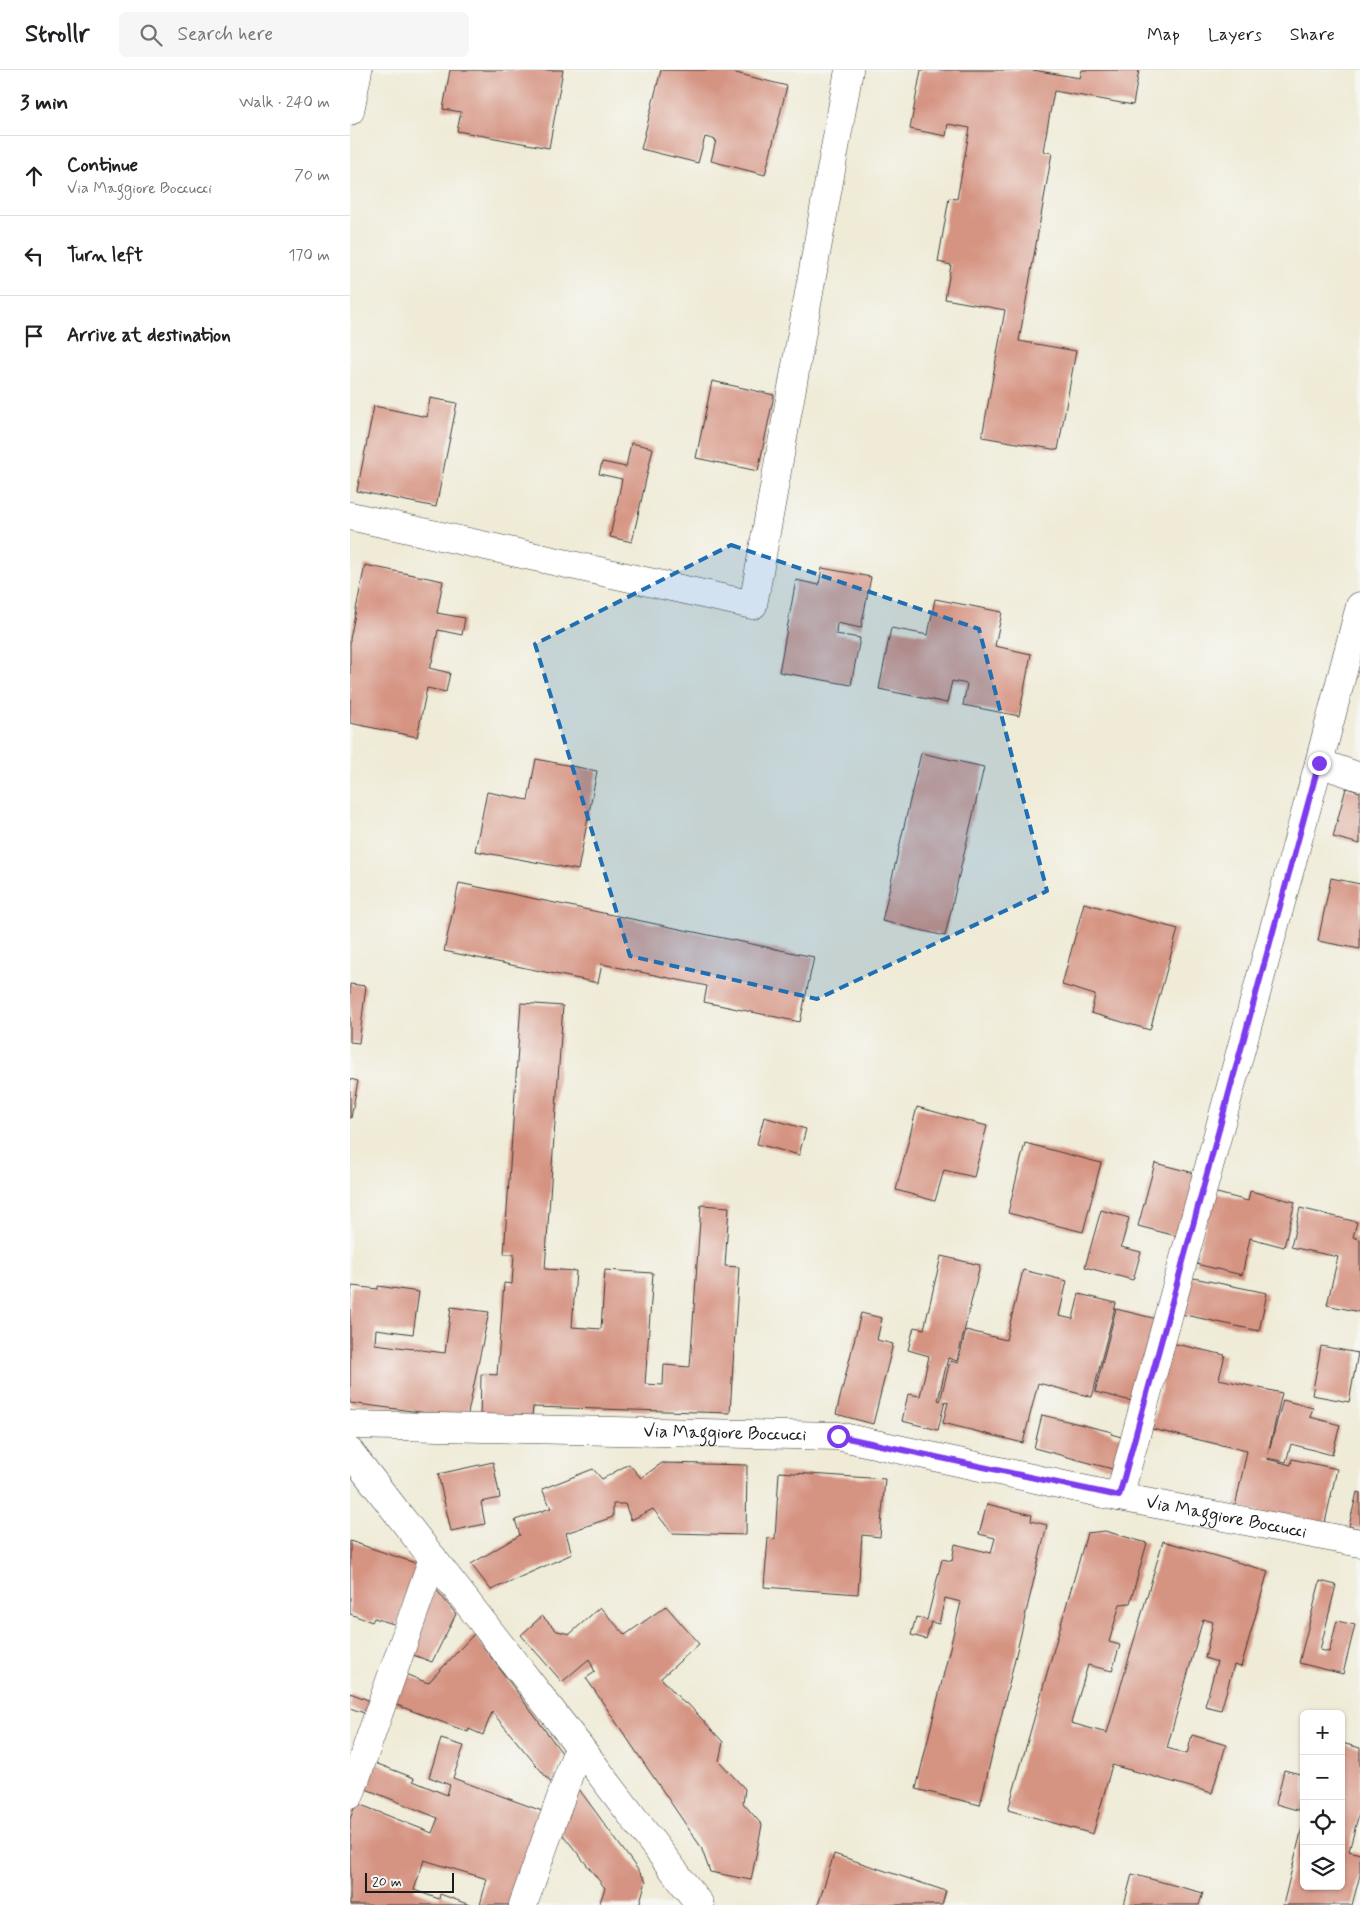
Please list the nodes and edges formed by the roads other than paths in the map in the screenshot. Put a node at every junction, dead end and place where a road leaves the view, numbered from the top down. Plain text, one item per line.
1 (358, 70) edge
2 (849, 70) edge
3 (350, 111) edge
4 (350, 516) edge
5 (1360, 606) edge
6 (1319, 763) junction
7 (1360, 777) edge
8 (350, 1425) edge
9 (350, 1452) edge
10 (1119, 1496) junction
11 (1360, 1543) edge
12 (433, 1558) junction
13 (579, 1746) junction
14 (350, 1795) edge
15 (523, 1905) edge
16 (700, 1905) edge

1 - 3 street
2 - 4 street
5 - 6 street
6 - 7 street
6 - 10 street
8 - 10 street, Via Maggiore Boccucci
9 - 12 street
10 - 11 street, Via Maggiore Boccucci
12 - 13 street
12 - 14 street
13 - 15 street
13 - 16 street

